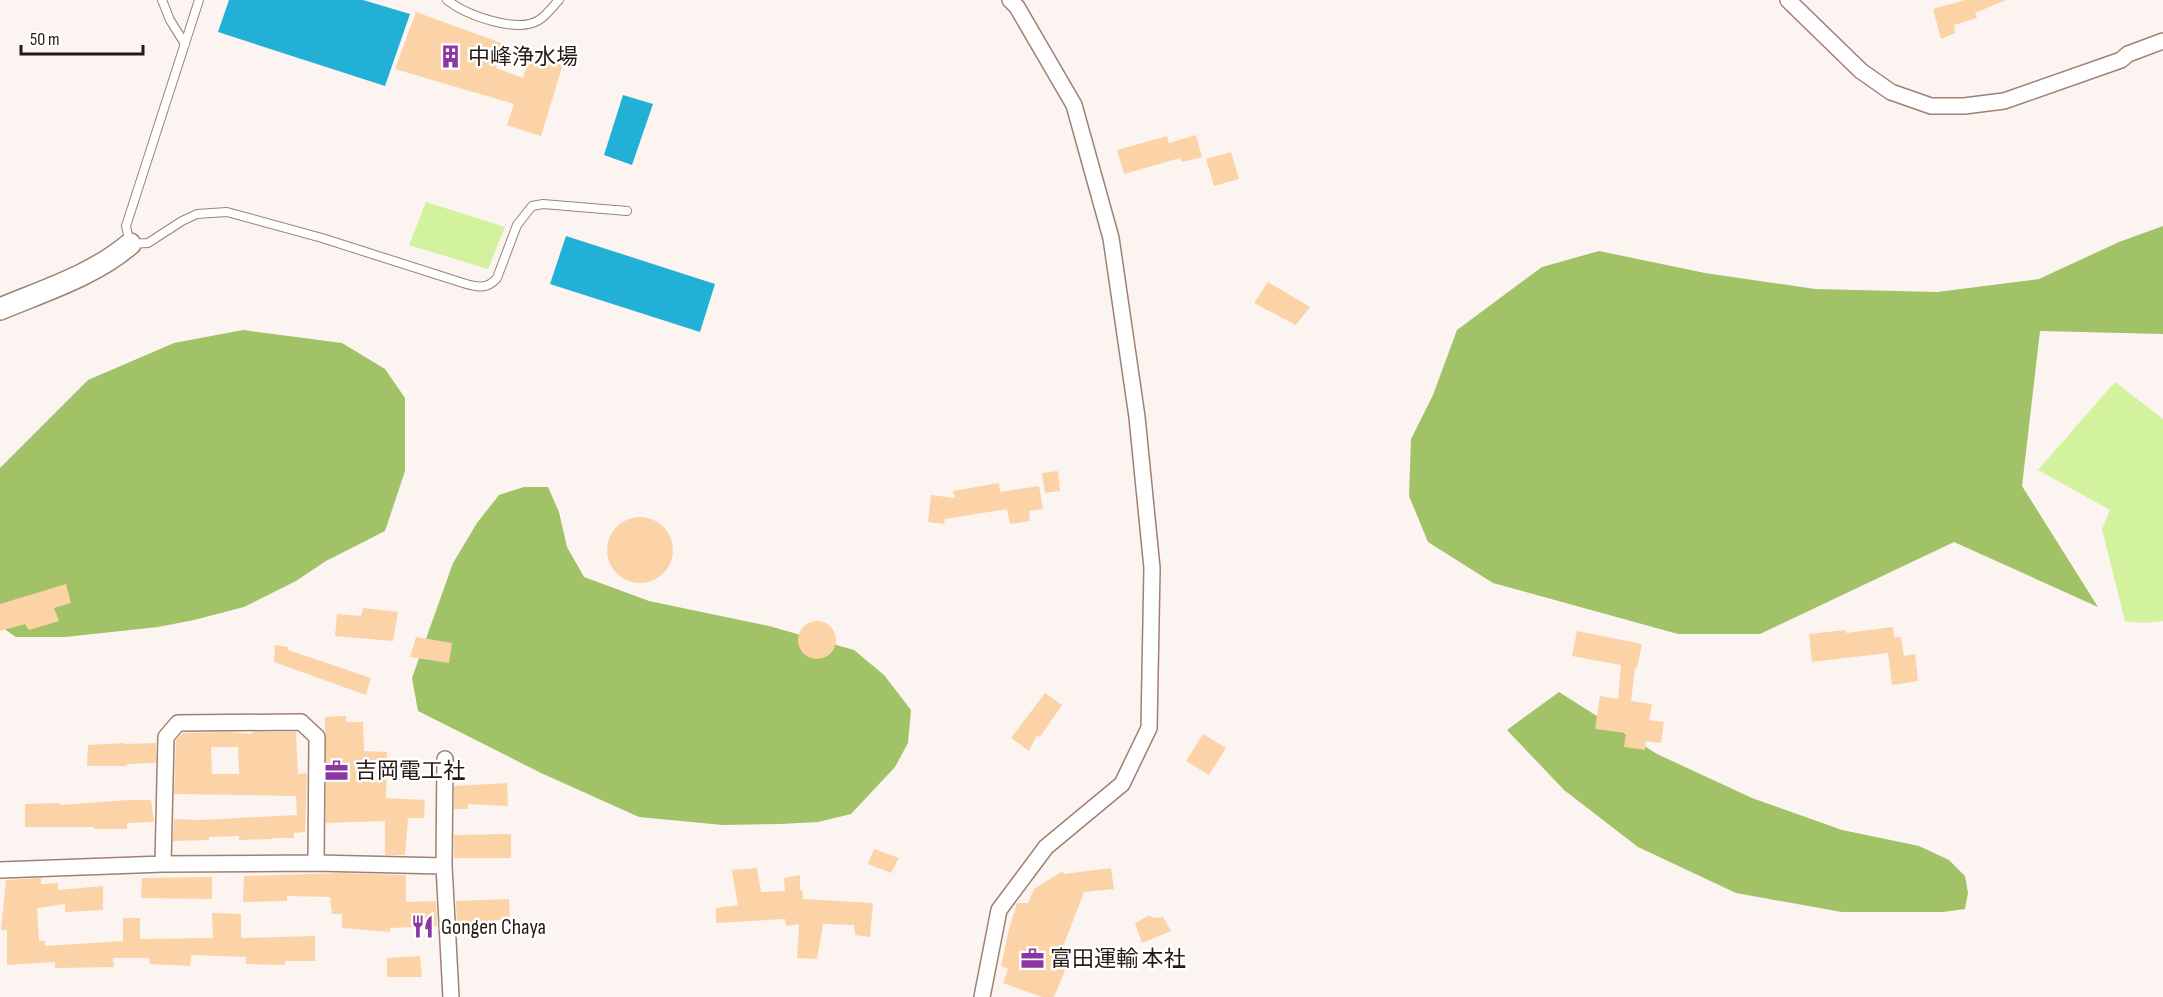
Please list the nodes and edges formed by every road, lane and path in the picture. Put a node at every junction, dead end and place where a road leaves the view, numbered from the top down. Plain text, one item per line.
1 (162, 0) edge
2 (200, 0) edge
3 (447, 0) edge
4 (559, 0) edge
5 (1010, 0) edge
6 (1788, 0) edge
7 (2163, 41) edge
8 (185, 44) junction
9 (627, 211) dead end
10 (130, 244) junction
11 (0, 309) edge
12 (446, 759) dead end
13 (316, 863) junction
14 (163, 864) junction
15 (444, 866) junction
16 (0, 870) edge
17 (451, 997) edge
18 (982, 997) edge

1 - 8 lane
2 - 8 lane
3 - 4 lane
5 - 18 street
6 - 7 street
8 - 10 lane
9 - 10 lane
10 - 11 street
12 - 15 street
13 - 14 street
13 - 14 street
13 - 15 street
14 - 16 street
15 - 17 street

